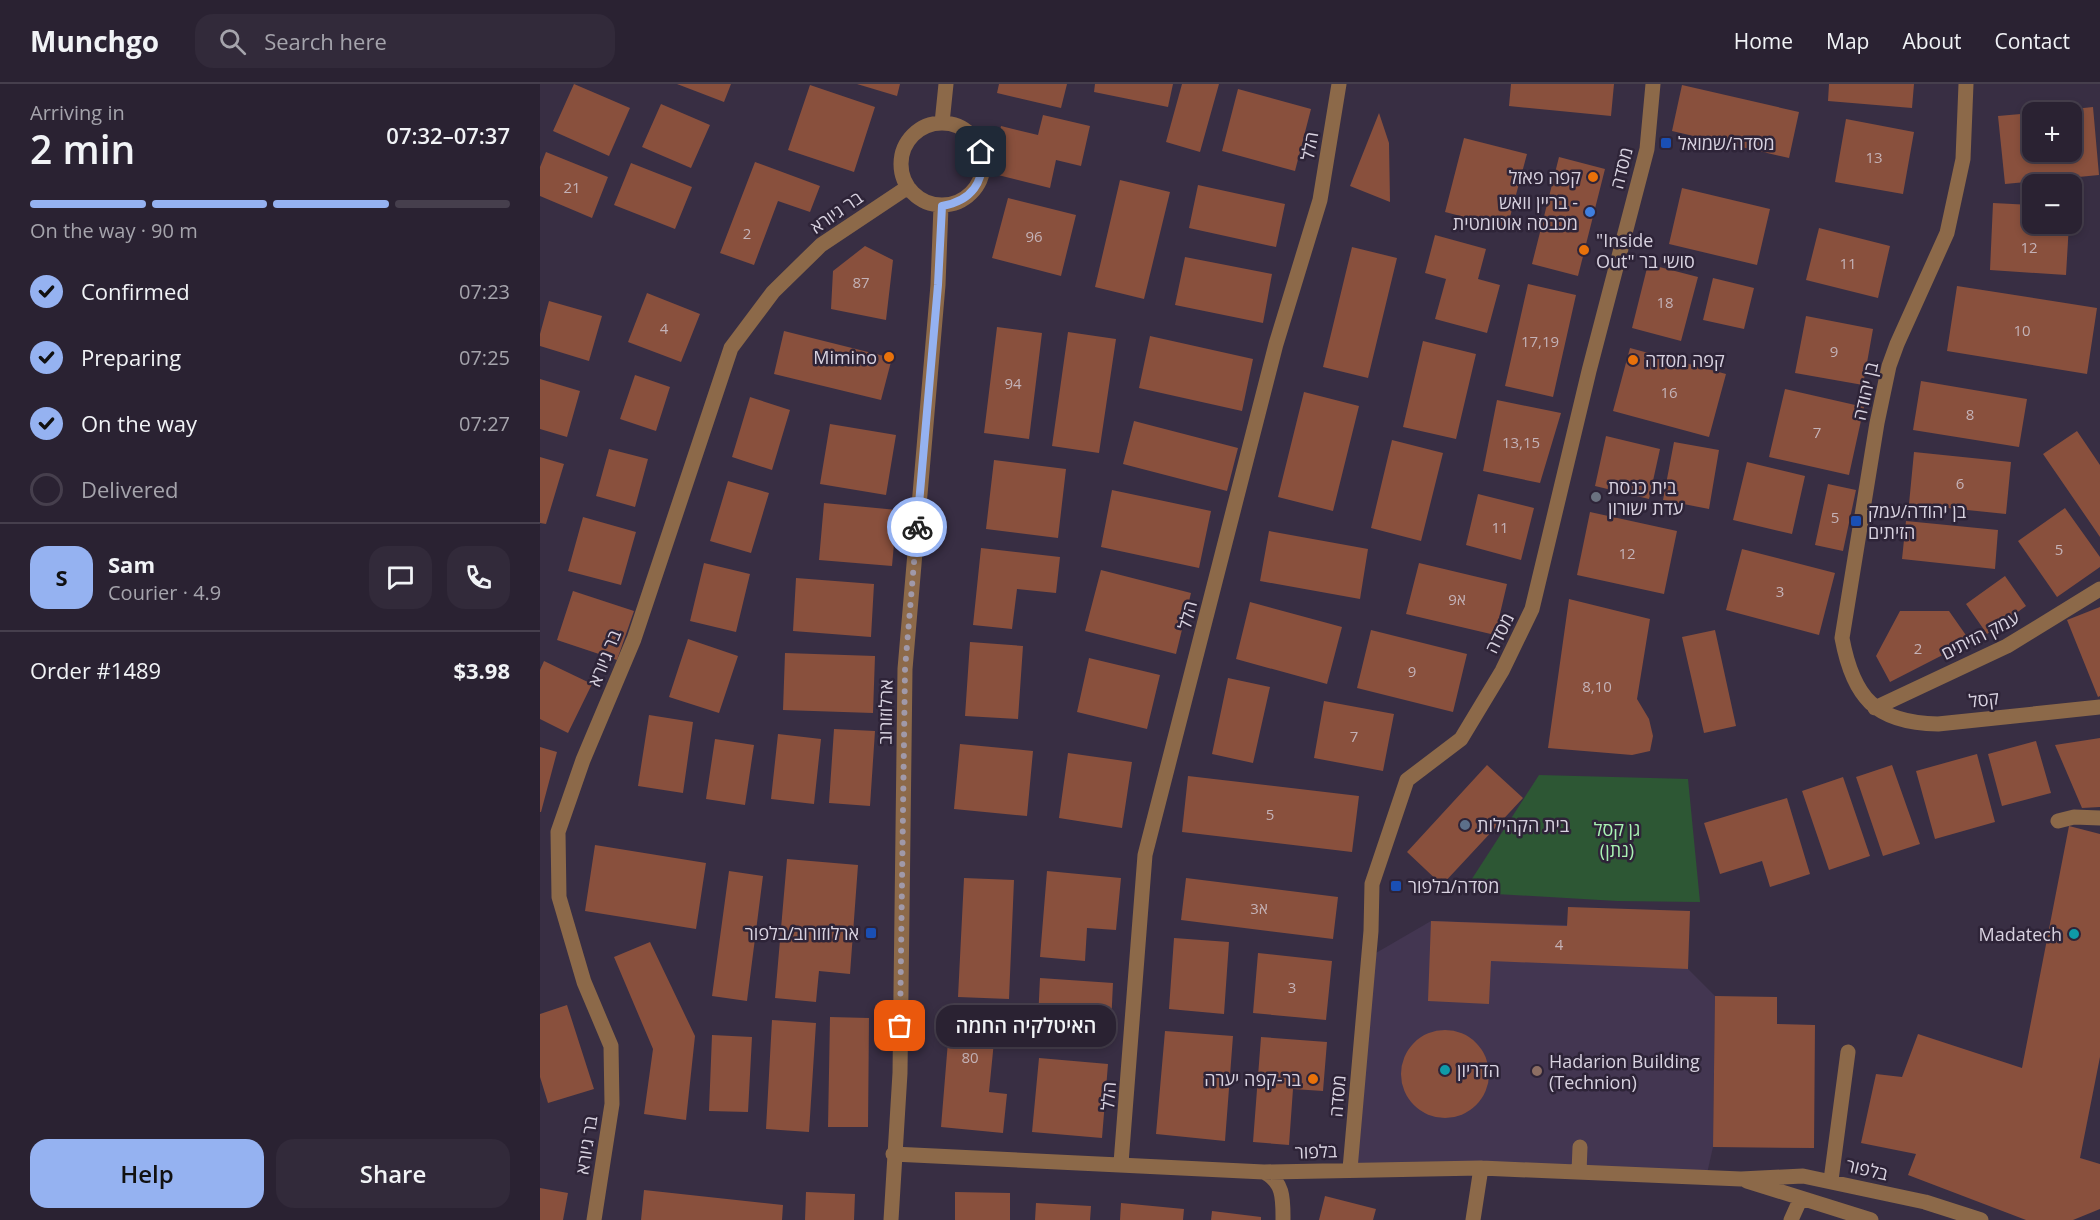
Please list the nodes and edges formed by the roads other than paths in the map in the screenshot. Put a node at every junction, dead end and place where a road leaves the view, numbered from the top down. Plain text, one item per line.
1 (946, 84) edge
2 (1339, 84) edge
3 (1653, 84) edge
4 (1966, 84) edge
5 (942, 123) junction
6 (908, 187) junction
7 (942, 206) junction
8 (2100, 589) edge
9 (2100, 706) edge
10 (1875, 708) junction
11 (2100, 818) edge
12 (2058, 820) dead end
13 (1848, 1053) dead end
14 (1580, 1147) dead end
15 (893, 1154) junction
16 (1121, 1163) junction
17 (1481, 1168) junction
18 (1350, 1169) junction
19 (1264, 1172) junction
20 (1580, 1172) junction
21 (1741, 1179) junction
22 (1831, 1180) junction
23 (1800, 1200) junction
24 (594, 1220) edge
25 (891, 1220) edge
26 (1282, 1220) edge
27 (1473, 1220) edge
28 (1791, 1220) edge
29 (1871, 1220) edge
30 (1981, 1220) edge

1 - 5 street
2 - 16 street, הלל
3 - 18 street, מסדה
4 - 10 street, בן יהודה
5 - 6 street
5 - 7 street
6 - 7 street
6 - 24 street, בר גיורא
7 - 15 street, ארלוזורוב
8 - 10 street, עמק הזיתים
9 - 10 street, קסל
11 - 12 street
13 - 22 street
14 - 20 street
15 - 16 street, בלפור
15 - 25 street, ארלוזורוב
16 - 19 street, בלפור
17 - 18 street, בלפור
17 - 20 street, בלפור
17 - 27 street
18 - 19 street, בלפור
19 - 26 street
20 - 21 street, בלפור
21 - 22 street, בלפור
21 - 23 street, בלפור
22 - 30 street, בלפור
23 - 28 street
23 - 29 street, בלפור

